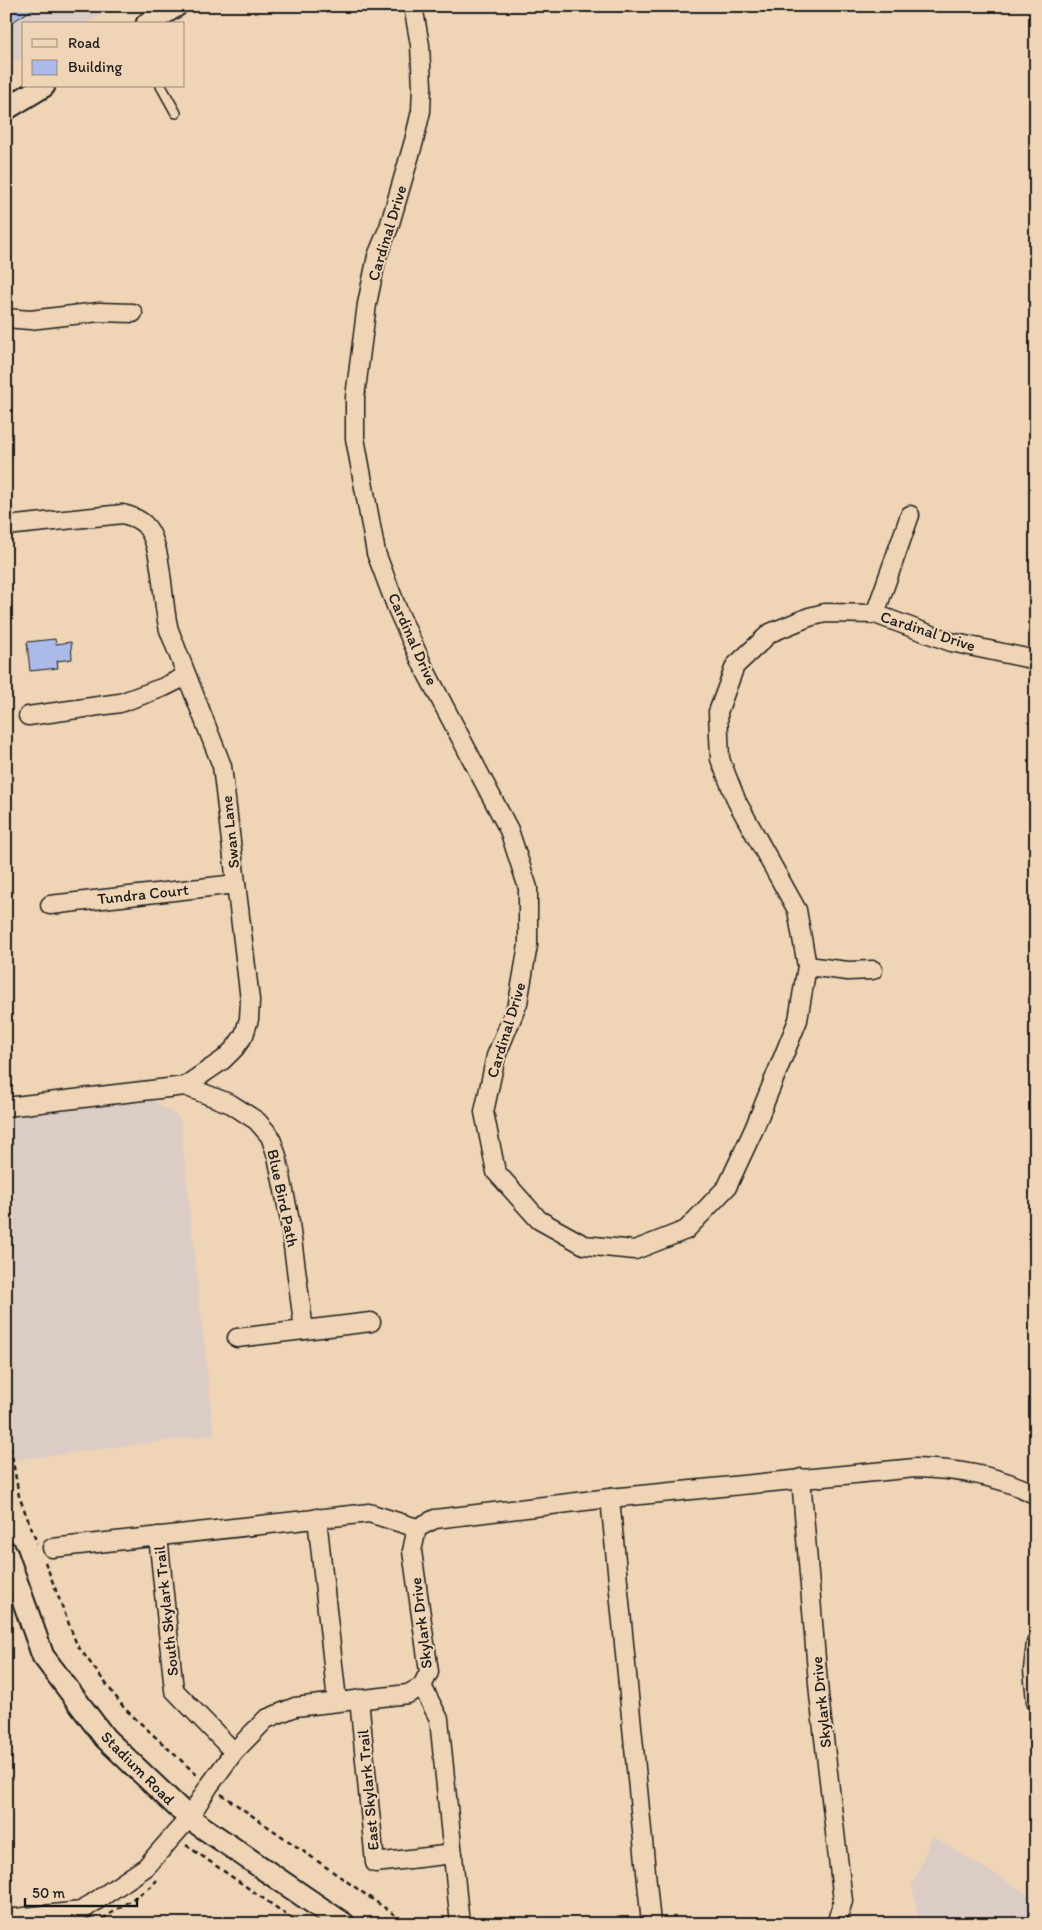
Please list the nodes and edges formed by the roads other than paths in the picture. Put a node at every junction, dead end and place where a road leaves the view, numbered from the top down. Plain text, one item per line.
1 (176, 6) edge
2 (413, 6) edge
3 (150, 22) edge
4 (41, 88) edge
5 (162, 88) edge
6 (6, 109) edge
7 (176, 113) dead end
8 (133, 314) dead end
9 (6, 318) edge
10 (910, 515) dead end
11 (6, 526) edge
12 (876, 614) junction
13 (1036, 660) edge
14 (186, 676) junction
15 (28, 716) dead end
16 (236, 884) junction
17 (50, 905) dead end
18 (808, 966) junction
19 (874, 970) dead end
20 (186, 1086) junction
21 (6, 1107) edge
22 (371, 1322) dead end
23 (304, 1330) junction
24 (237, 1338) dead end
25 (801, 1478) junction
26 (1036, 1496) edge
27 (610, 1498) junction
28 (318, 1518) junction
29 (417, 1528) junction
30 (158, 1536) junction
31 (52, 1548) dead end
32 (6, 1552) edge
33 (1036, 1643) edge
34 (422, 1686) junction
35 (359, 1699) junction
36 (337, 1701) junction
37 (1036, 1701) edge
38 (234, 1752) junction
39 (189, 1818) junction
40 (453, 1854) junction
41 (82, 1917) edge
42 (6, 1919) edge
43 (344, 1924) edge
44 (460, 1924) edge
45 (651, 1924) edge
46 (836, 1924) edge

1 - 3 street
2 - 18 street, Cardinal Drive
4 - 6 street
5 - 7 lane
8 - 9 street
10 - 12 street
11 - 14 street, Swan Lane
12 - 13 street, Cardinal Drive
12 - 18 street, Cardinal Drive
14 - 15 street
14 - 16 street, Swan Lane
16 - 17 street, Tundra Court
16 - 20 street, Swan Lane
18 - 19 street
20 - 21 street, Swan Lane
20 - 23 street, Blue Bird Path
22 - 23 street
23 - 24 street
25 - 26 street
25 - 27 street
25 - 46 street, Skylark Drive
27 - 29 street
27 - 45 street
28 - 29 street, South Skylark Trail
28 - 30 street, South Skylark Trail
28 - 36 street
29 - 34 street, Skylark Drive
30 - 31 street, South Skylark Trail
30 - 38 street, South Skylark Trail
32 - 39 street, Stadium Road
33 - 37 street
34 - 35 street, Skylark Drive
34 - 40 street
35 - 36 street, Skylark Drive
35 - 40 street, East Skylark Trail
36 - 38 street, Skylark Drive
38 - 39 street, Skylark Drive
39 - 41 street, Skylark Drive
39 - 43 street, Stadium Road
40 - 44 street
41 - 42 street

